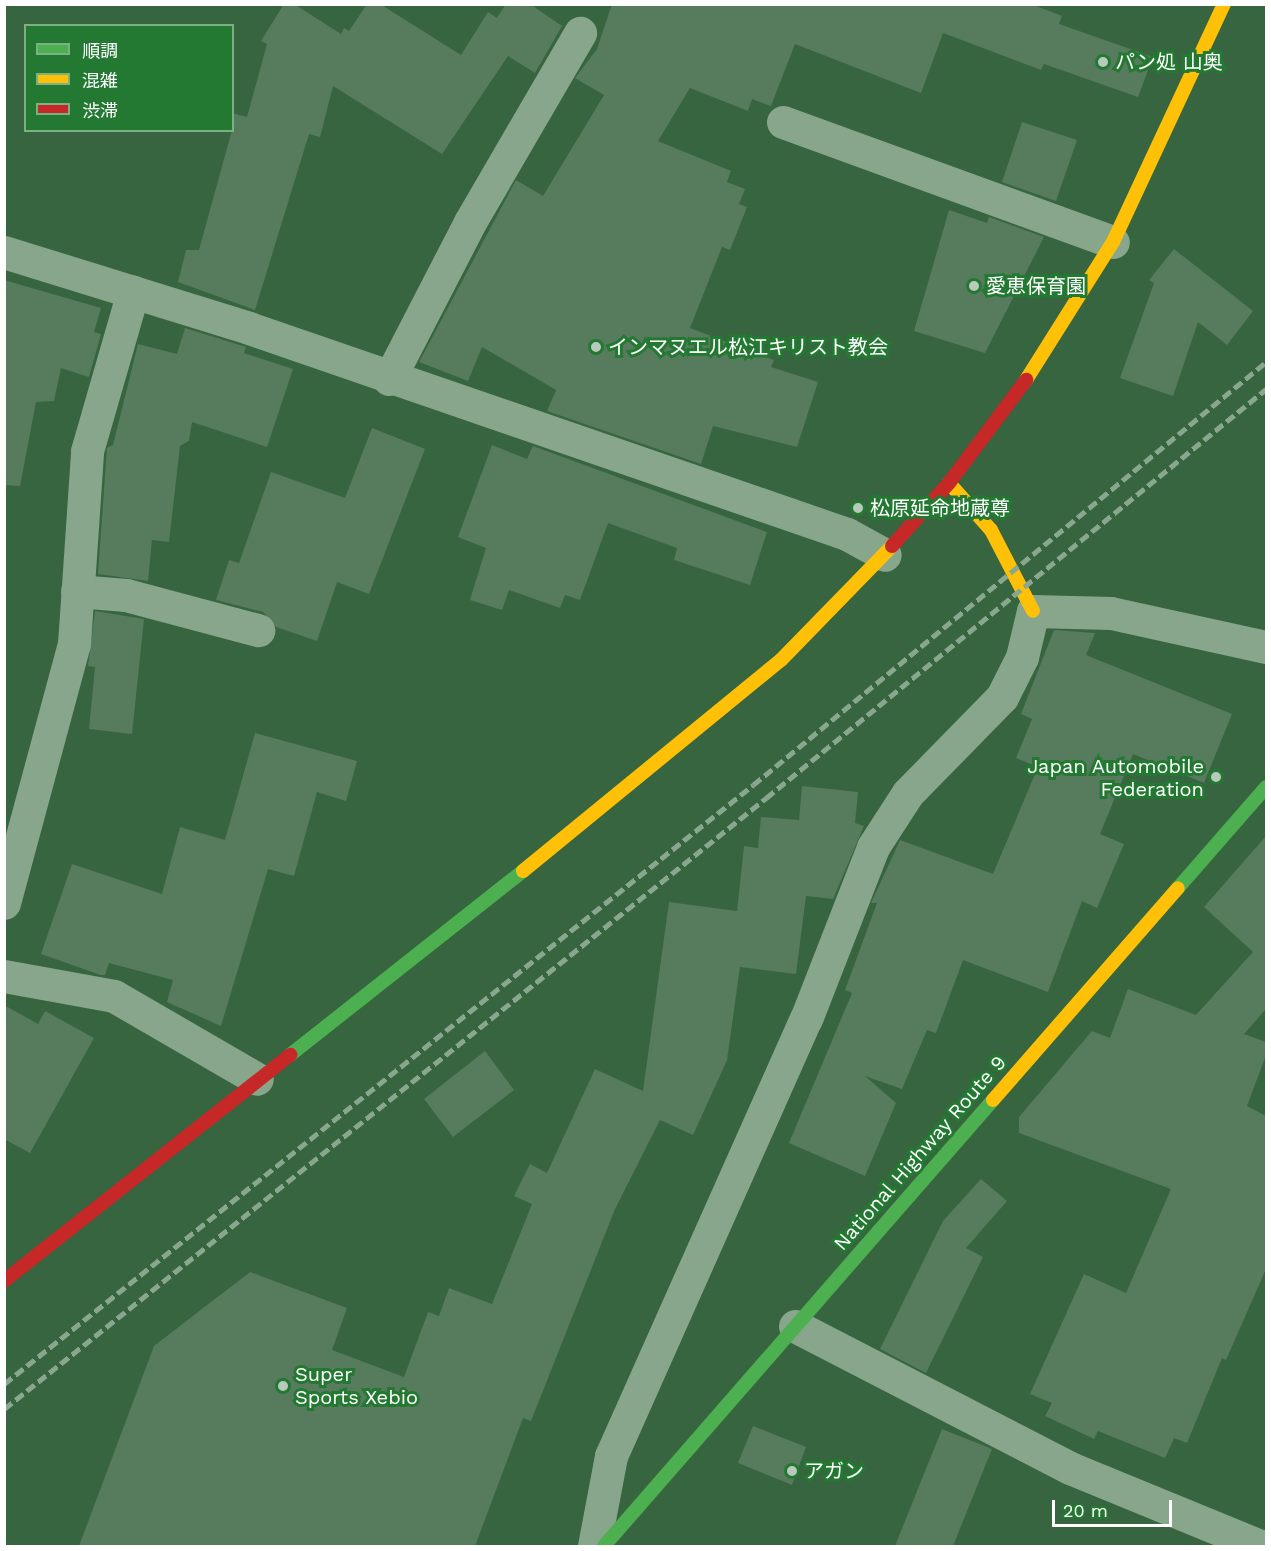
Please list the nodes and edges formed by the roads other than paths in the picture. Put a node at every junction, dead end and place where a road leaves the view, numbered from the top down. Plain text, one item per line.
1 (1224, 4) edge
2 (580, 33) dead end
3 (783, 122) dead end
4 (1113, 242) junction
5 (4, 252) edge
6 (133, 292) junction
7 (389, 379) junction
8 (949, 483) junction
9 (885, 555) junction
10 (77, 591) junction
11 (1033, 610) junction
12 (258, 630) dead end
13 (1266, 647) edge
14 (1266, 787) edge
15 (4, 903) edge
16 (4, 976) edge
17 (257, 1079) junction
18 (4, 1281) edge
19 (795, 1326) junction
20 (594, 1546) edge
21 (604, 1546) edge
22 (1260, 1546) edge

1 - 4 main road
2 - 7 street
3 - 4 street
4 - 8 main road
5 - 6 street
6 - 7 street
6 - 10 street
7 - 9 street
8 - 9 main road
8 - 11 main road
9 - 17 main road
10 - 12 street
10 - 15 street
11 - 13 street
11 - 20 street
14 - 19 main road, National Highway Route 9
16 - 17 street
17 - 18 main road
19 - 21 main road, National Highway Route 9
19 - 22 street

